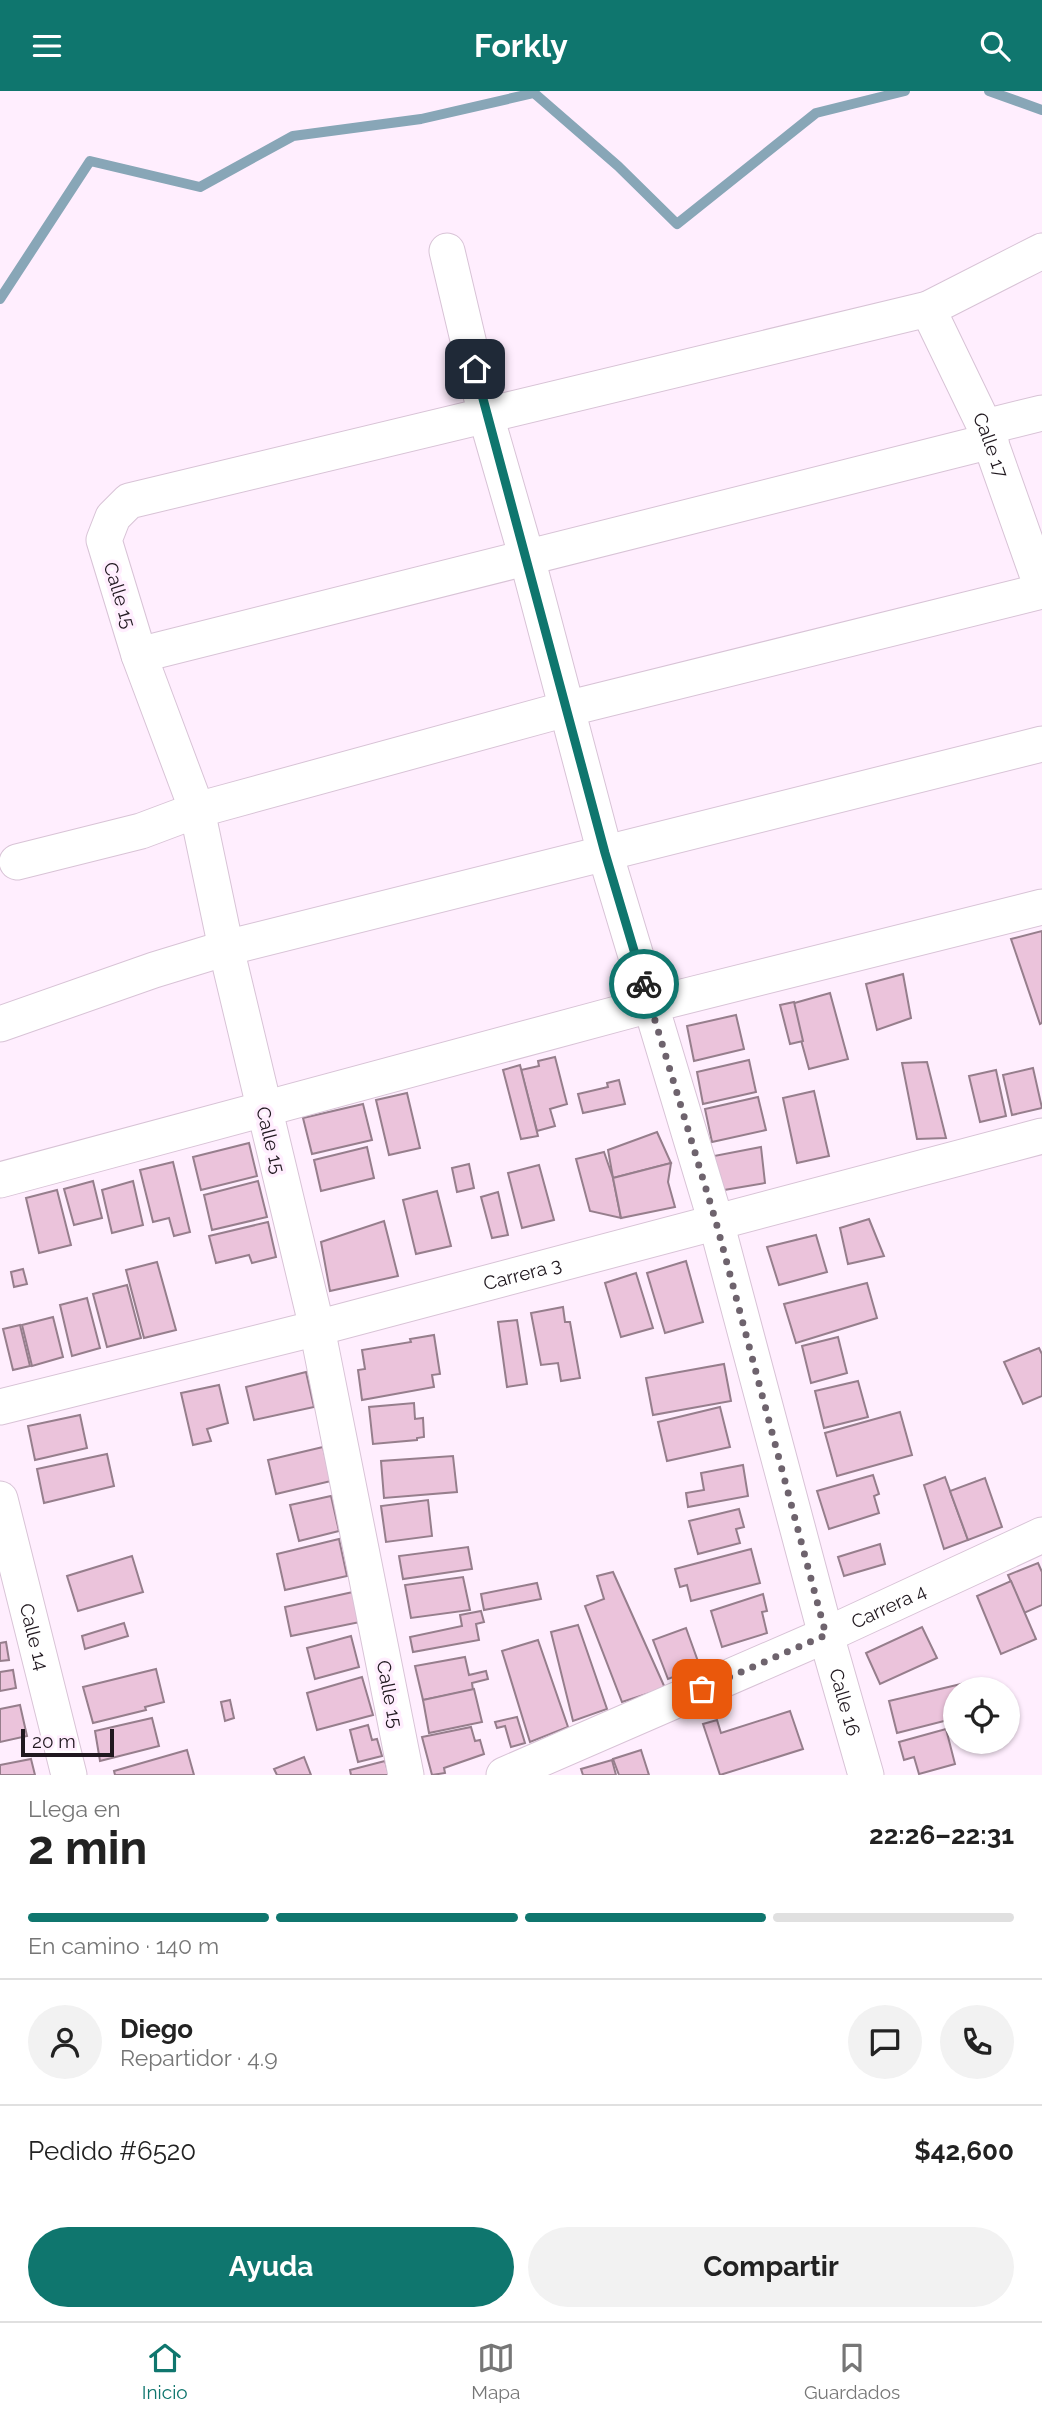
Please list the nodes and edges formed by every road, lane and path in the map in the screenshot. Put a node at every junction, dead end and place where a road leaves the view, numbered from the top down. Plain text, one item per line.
1 (447, 251) dead end
2 (1042, 251) edge
3 (928, 309) junction
4 (1042, 413) edge
5 (486, 416) junction
6 (988, 434) junction
7 (527, 558) junction
8 (1040, 578) edge
9 (139, 655) junction
10 (566, 709) junction
11 (1042, 744) edge
12 (197, 810) junction
13 (605, 853) junction
14 (17, 862) dead end
15 (1042, 907) edge
16 (226, 948) junction
17 (650, 1005) junction
18 (0, 1024) edge
19 (263, 1109) junction
20 (1042, 1136) edge
21 (0, 1180) edge
22 (716, 1222) junction
23 (317, 1328) junction
24 (0, 1407) edge
25 (0, 1499) edge
26 (1042, 1535) edge
27 (826, 1635) junction
28 (69, 1775) edge
29 (405, 1775) edge
30 (504, 1775) edge
31 (866, 1775) edge

1 - 5 street, Calle 16
2 - 3 street
3 - 5 street
3 - 6 street, Calle 17
4 - 6 street
5 - 7 street, Calle 16
5 - 9 street, Calle 15
6 - 7 street
6 - 8 street, Calle 17
7 - 9 street
7 - 10 street, Calle 16
8 - 10 street
9 - 12 street, Calle 15
10 - 12 street
10 - 13 street, Calle 16
11 - 13 street
12 - 14 street
12 - 16 street, Calle 15
13 - 16 street
13 - 17 street, Calle 16
15 - 17 street
16 - 18 street
16 - 19 street, Calle 15
17 - 19 street
17 - 22 street, Calle 16
19 - 21 street
19 - 23 street, Calle 15
20 - 22 street, Carrera 3
22 - 23 street, Carrera 3
22 - 27 street, Calle 16
23 - 24 street, Carrera 3
23 - 29 street, Calle 15
25 - 28 street, Calle 14
26 - 27 street, Carrera 4
27 - 30 street, Carrera 4
27 - 31 street, Calle 16

